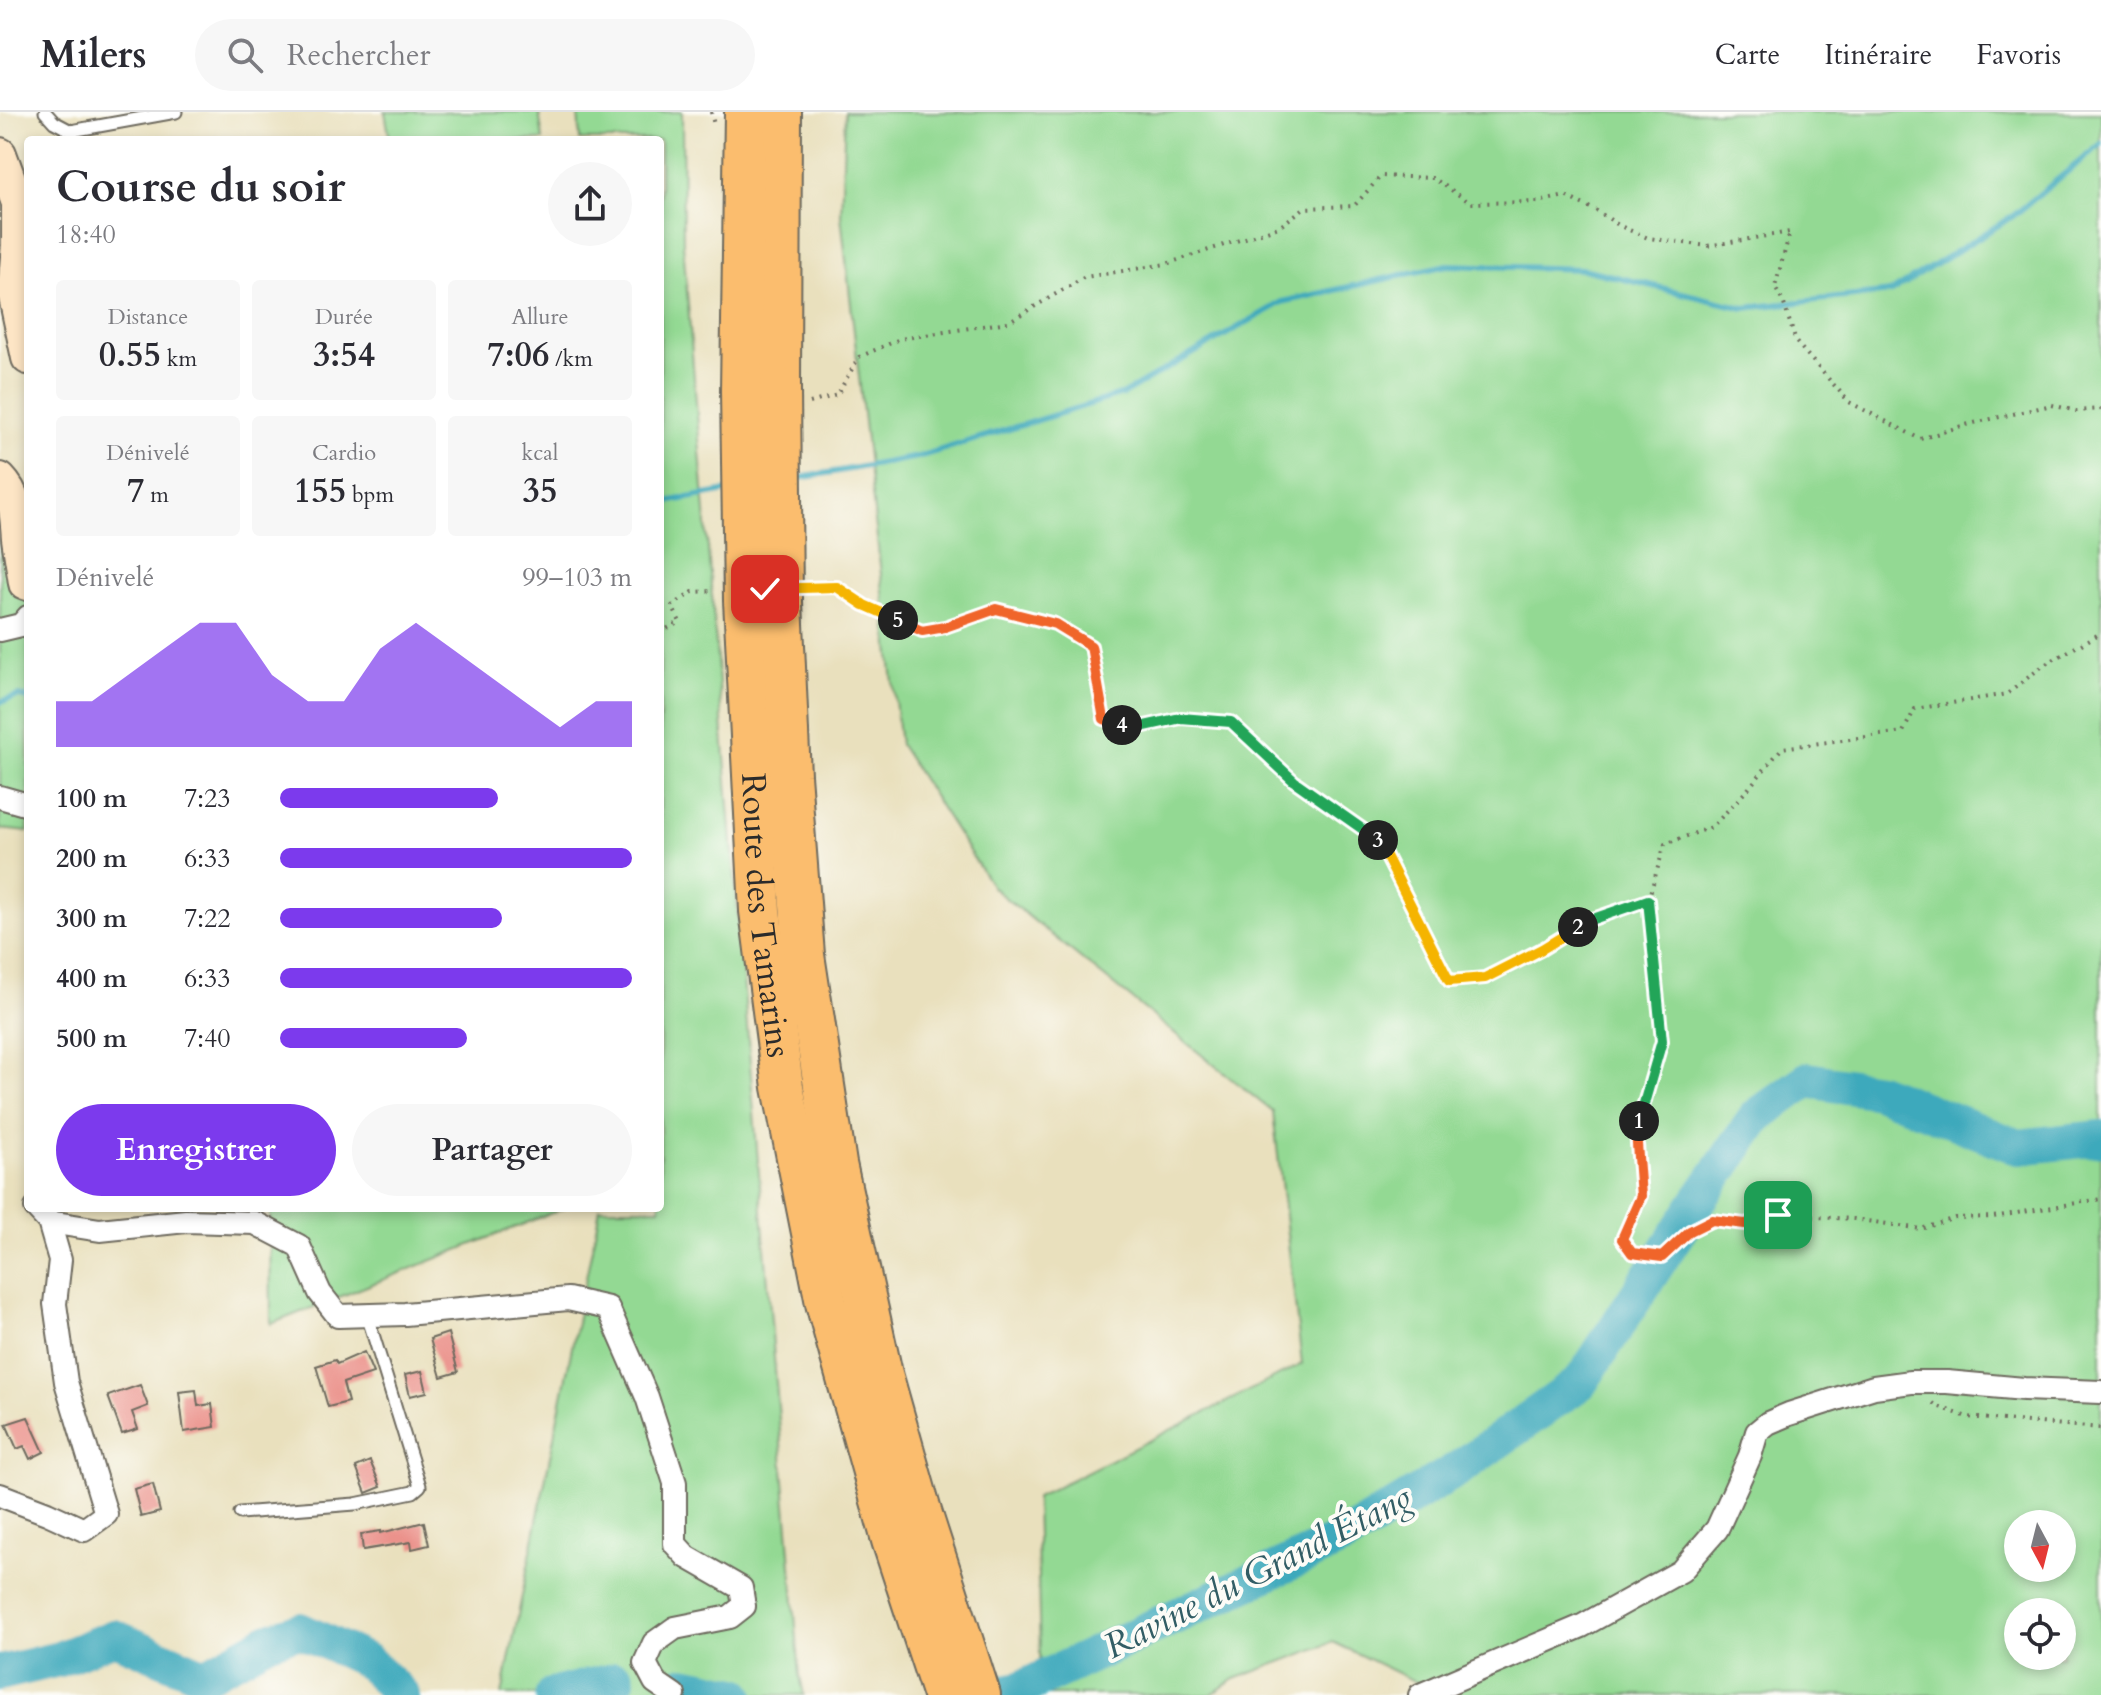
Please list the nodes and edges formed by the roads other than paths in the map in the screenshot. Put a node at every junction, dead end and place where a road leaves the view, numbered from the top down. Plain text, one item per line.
1 (45, 112) edge
2 (176, 112) edge
3 (781, 112) edge
4 (731, 123) edge
5 (0, 154) edge
6 (24, 339) edge
7 (0, 479) edge
8 (24, 576) edge
9 (764, 595) junction
10 (24, 622) edge
11 (0, 630) edge
12 (0, 797) edge
13 (24, 804) edge
14 (42, 1215) edge
15 (367, 1315) junction
16 (2101, 1392) edge
17 (0, 1495) edge
18 (240, 1513) dead end
19 (674, 1695) edge
20 (943, 1695) edge
21 (980, 1695) edge
22 (1420, 1695) edge

1 - 2 lane
3 - 9 highway, Route des Tamarins, bridge
4 - 9 highway, Route des Tamarins, bridge
5 - 6 main road
7 - 8 main road
9 - 20 highway, Route des Tamarins
9 - 21 highway, Route des Tamarins
10 - 11 street
12 - 13 street
14 - 15 street
14 - 17 street
15 - 18 lane
15 - 19 street
16 - 22 street

